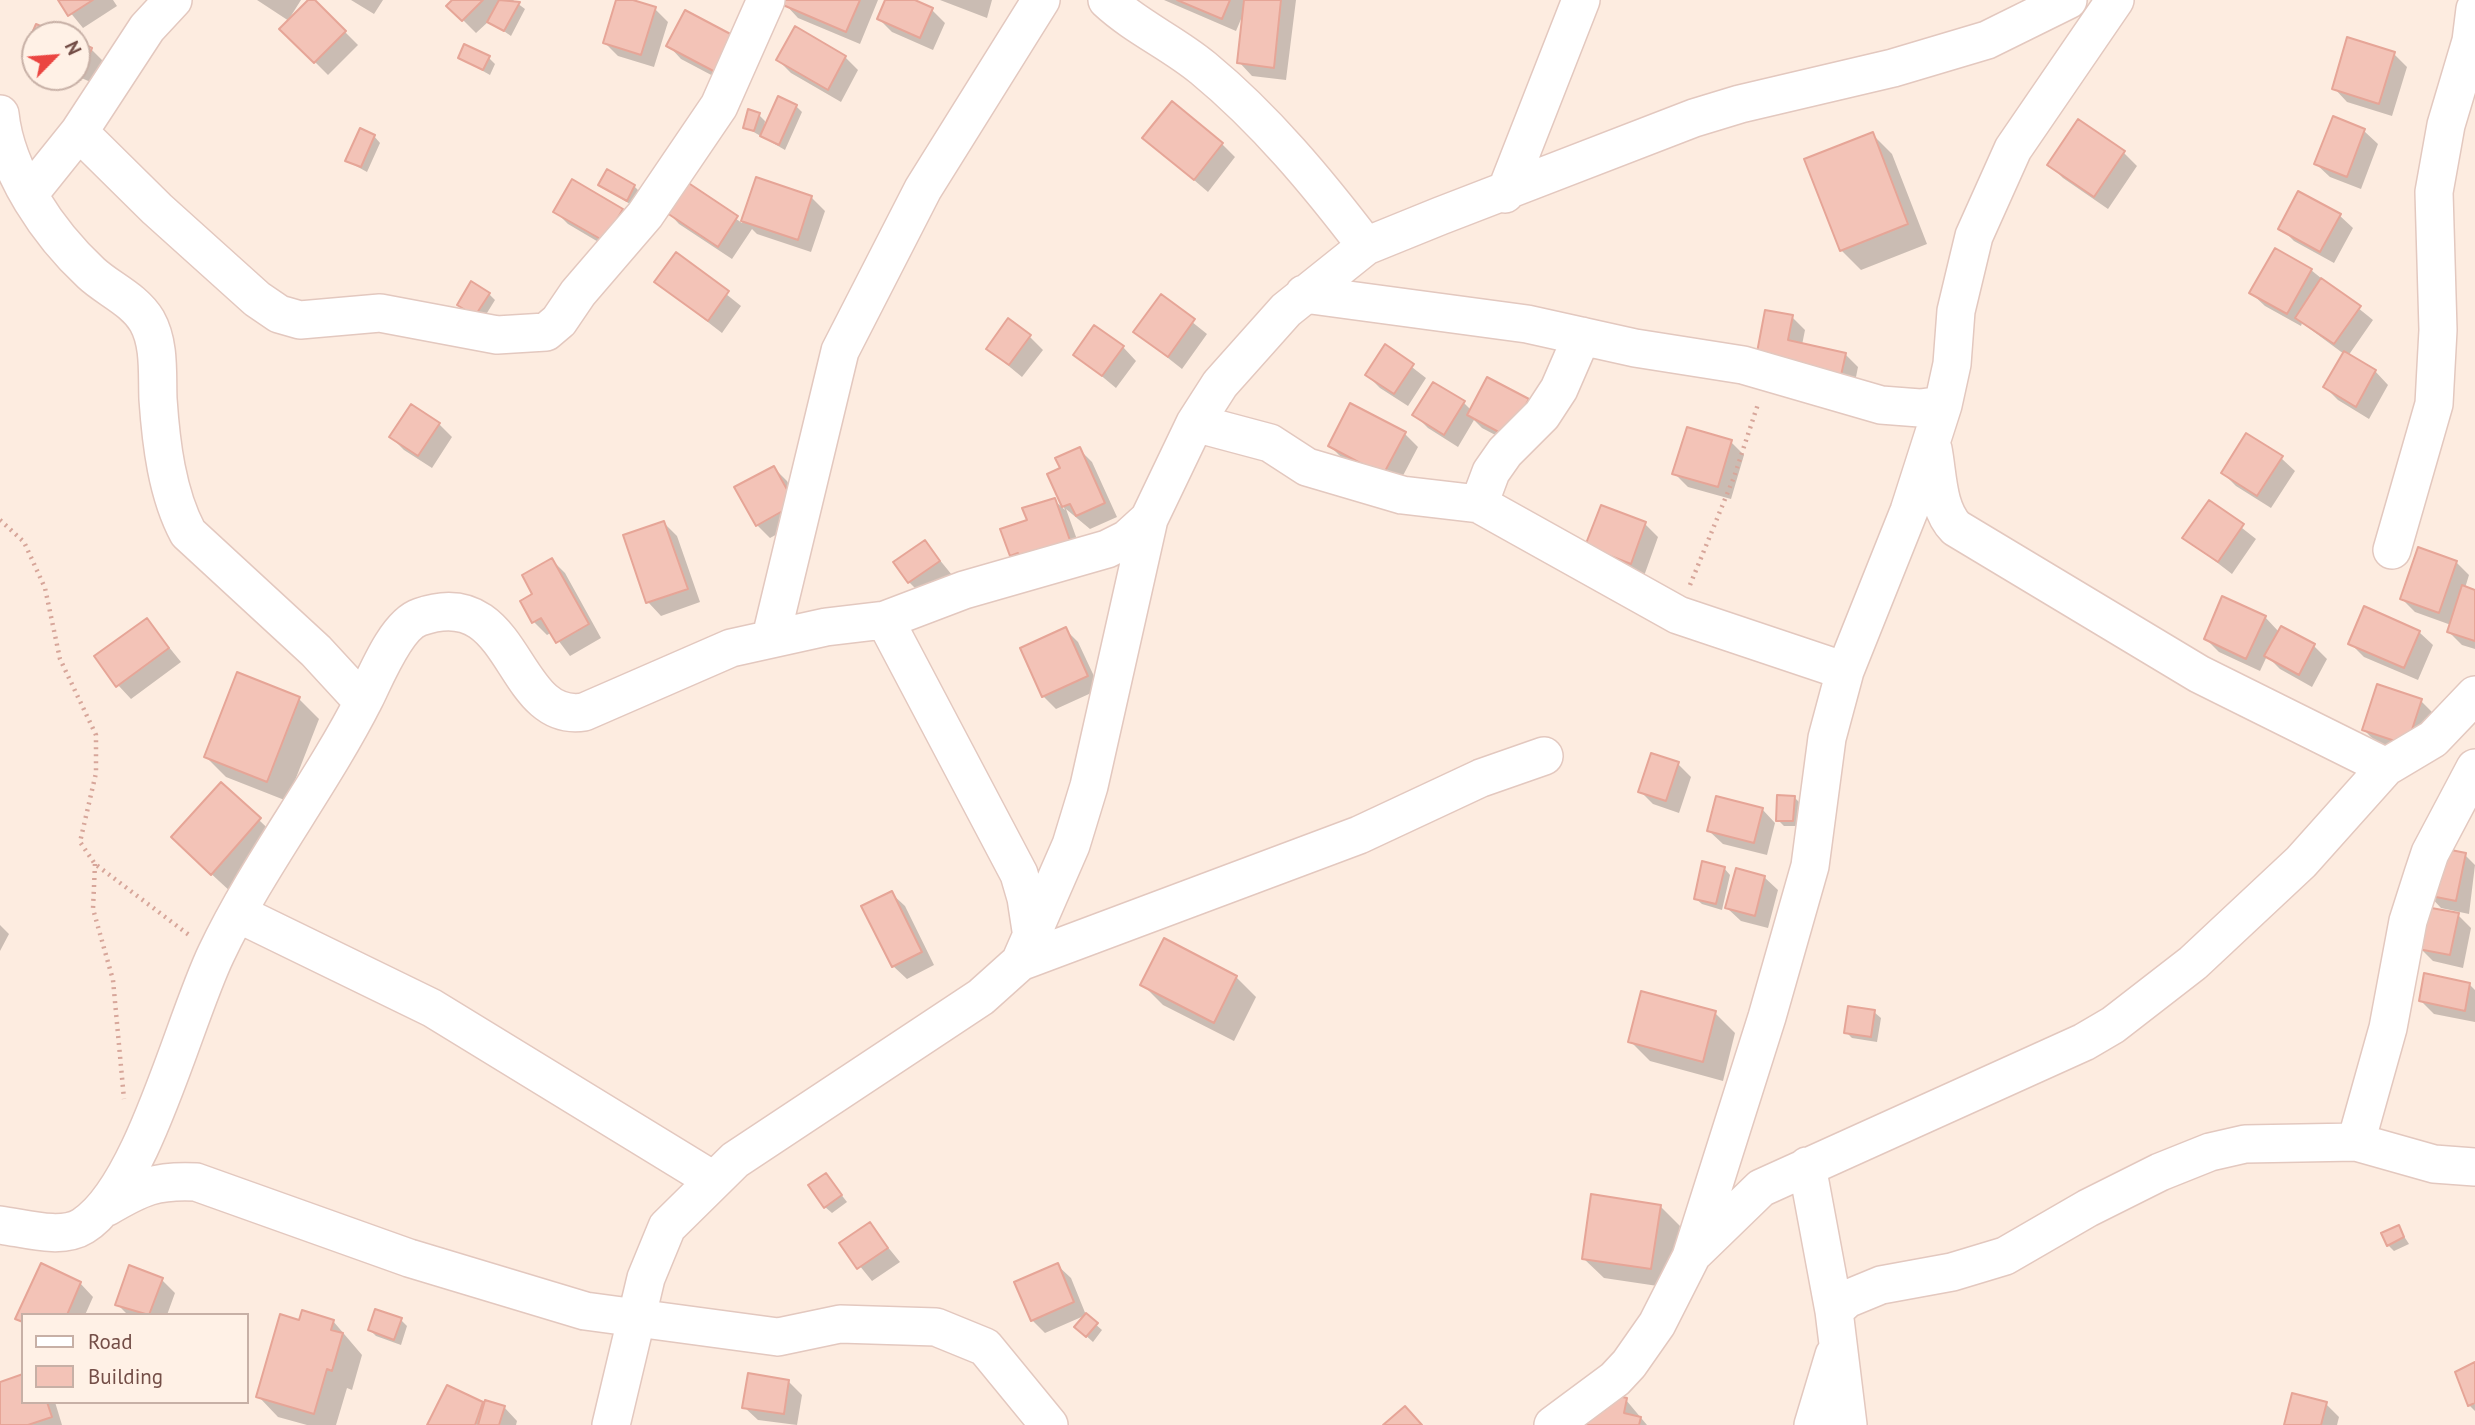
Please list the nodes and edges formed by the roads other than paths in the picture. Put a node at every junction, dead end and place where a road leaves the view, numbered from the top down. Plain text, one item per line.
1 (173, 0) edge
2 (766, 0) edge
3 (1041, 0) edge
4 (1107, 0) edge
5 (1581, 0) edge
6 (2068, 0) edge
7 (2115, 0) edge
8 (2475, 9) edge
9 (0, 114) edge
10 (79, 132) junction
11 (30, 193) junction
12 (1505, 194) junction
13 (1366, 246) junction
14 (1304, 294) junction
15 (1582, 336) junction
16 (1943, 405) junction
17 (1195, 423) junction
18 (1932, 444) junction
19 (1479, 504) junction
20 (1149, 519) junction
21 (2392, 550) dead end
22 (885, 620) junction
23 (771, 637) junction
24 (1845, 671) junction
25 (2475, 695) edge
26 (363, 702) junction
27 (1544, 756) dead end
28 (2386, 767) junction
29 (2475, 768) edge
30 (239, 914) junction
31 (1026, 950) junction
32 (2356, 1142) junction
33 (1807, 1166) junction
34 (2475, 1167) edge
35 (713, 1180) junction
36 (103, 1210) junction
37 (0, 1225) edge
38 (1691, 1257) junction
39 (1835, 1311) junction
40 (636, 1317) junction
41 (1837, 1347) junction
42 (611, 1425) edge
43 (1049, 1425) edge
44 (1553, 1425) edge
45 (1813, 1425) edge
46 (1848, 1425) edge

1 - 10 street
2 - 10 street
3 - 23 street
4 - 13 street
5 - 12 street
6 - 12 street
7 - 16 street
8 - 21 street
9 - 11 street
10 - 11 street
11 - 26 street
12 - 13 street
13 - 14 street
14 - 15 street
14 - 17 street
15 - 16 street
15 - 19 street
16 - 18 street
17 - 19 street
17 - 20 street
18 - 24 street
18 - 28 street
19 - 24 street
20 - 22 street
20 - 31 street
22 - 23 street
22 - 31 street
23 - 26 street
24 - 38 street
25 - 28 street
26 - 30 street
27 - 31 street
28 - 33 street
29 - 32 street
30 - 35 street
30 - 36 street
31 - 35 street
32 - 34 street
32 - 39 street
33 - 38 street
33 - 39 street
35 - 40 street
36 - 37 street
36 - 40 street
38 - 44 street
39 - 41 street
40 - 42 street
40 - 43 street
41 - 45 street
41 - 46 street

